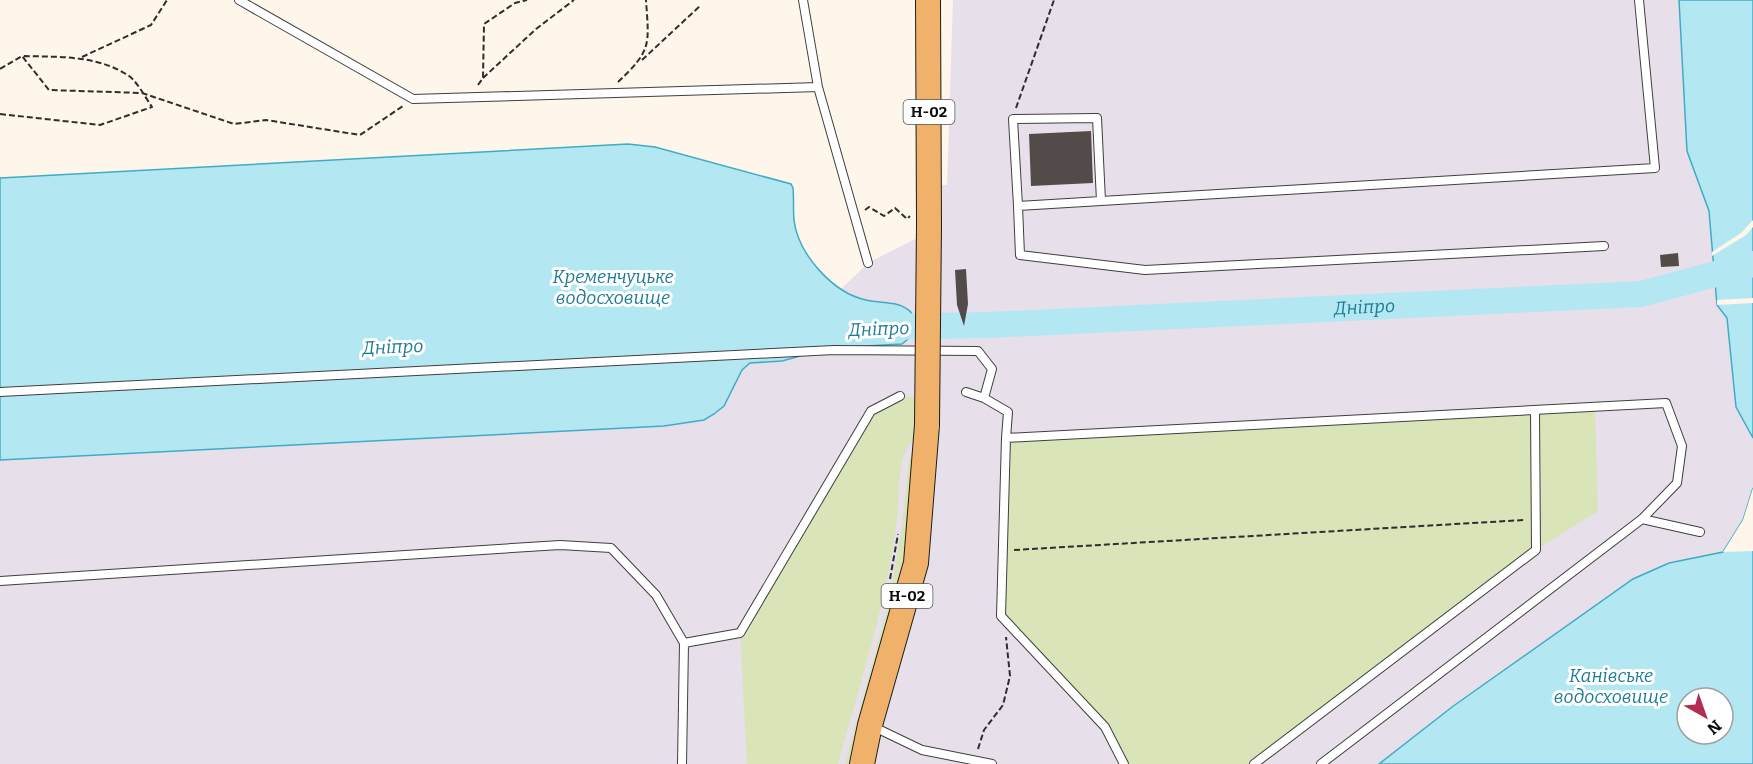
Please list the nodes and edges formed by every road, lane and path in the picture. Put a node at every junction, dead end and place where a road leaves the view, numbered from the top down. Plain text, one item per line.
1 (167, 0) edge
2 (239, 0) edge
3 (527, 0) edge
4 (574, 0) edge
5 (646, 0) edge
6 (804, 0) edge
7 (928, 0) edge
8 (1054, 0) edge
9 (1639, 0) edge
10 (702, 5) dead end
11 (22, 56) junction
12 (82, 57) junction
13 (642, 60) junction
14 (0, 69) edge
15 (483, 78) junction
16 (818, 87) junction
17 (142, 93) junction
18 (606, 93) junction
19 (470, 98) junction
20 (413, 99) junction
21 (0, 114) edge
22 (1013, 119) junction
23 (1101, 201) junction
24 (1018, 206) junction
25 (922, 218) junction
26 (857, 219) junction
27 (1604, 246) dead end
28 (868, 263) dead end
29 (0, 392) edge
30 (966, 392) dead end
31 (900, 396) dead end
32 (984, 398) junction
33 (1535, 410) junction
34 (1006, 438) junction
35 (1536, 519) junction
36 (1641, 519) junction
37 (898, 529) dead end
38 (1700, 532) dead end
39 (1002, 550) junction
40 (0, 581) edge
41 (889, 585) dead end
42 (1001, 616) junction
43 (684, 643) junction
44 (870, 725) junction
45 (975, 760) junction
46 (682, 764) edge
47 (862, 764) edge
48 (992, 764) edge
49 (1124, 764) edge
50 (1254, 764) edge
51 (1322, 764) edge

1 - 12 path
2 - 20 lane
3 - 15 path
4 - 15 path
5 - 13 path
6 - 16 lane
7 - 25 main road, Н-02
8 - 22 path
9 - 23 lane
10 - 13 path
11 - 12 path
11 - 14 path
11 - 17 path
12 - 17 path
13 - 18 path
15 - 19 path
16 - 18 lane
16 - 26 lane
17 - 20 path
17 - 21 path
18 - 19 lane
19 - 20 lane
22 - 23 lane
22 - 24 lane
23 - 24 lane
24 - 27 lane
25 - 26 path
25 - 44 main road, Н-02, bridge
26 - 28 lane
29 - 32 lane
30 - 32 lane
31 - 43 lane
32 - 34 lane
33 - 34 lane
33 - 35 lane
33 - 36 lane
34 - 39 lane
35 - 39 path
35 - 50 lane
36 - 38 lane
36 - 51 lane
37 - 41 path
39 - 42 lane
40 - 43 lane
42 - 45 path
42 - 49 lane
43 - 46 lane
44 - 45 lane
44 - 47 main road, Н-02
45 - 48 lane

